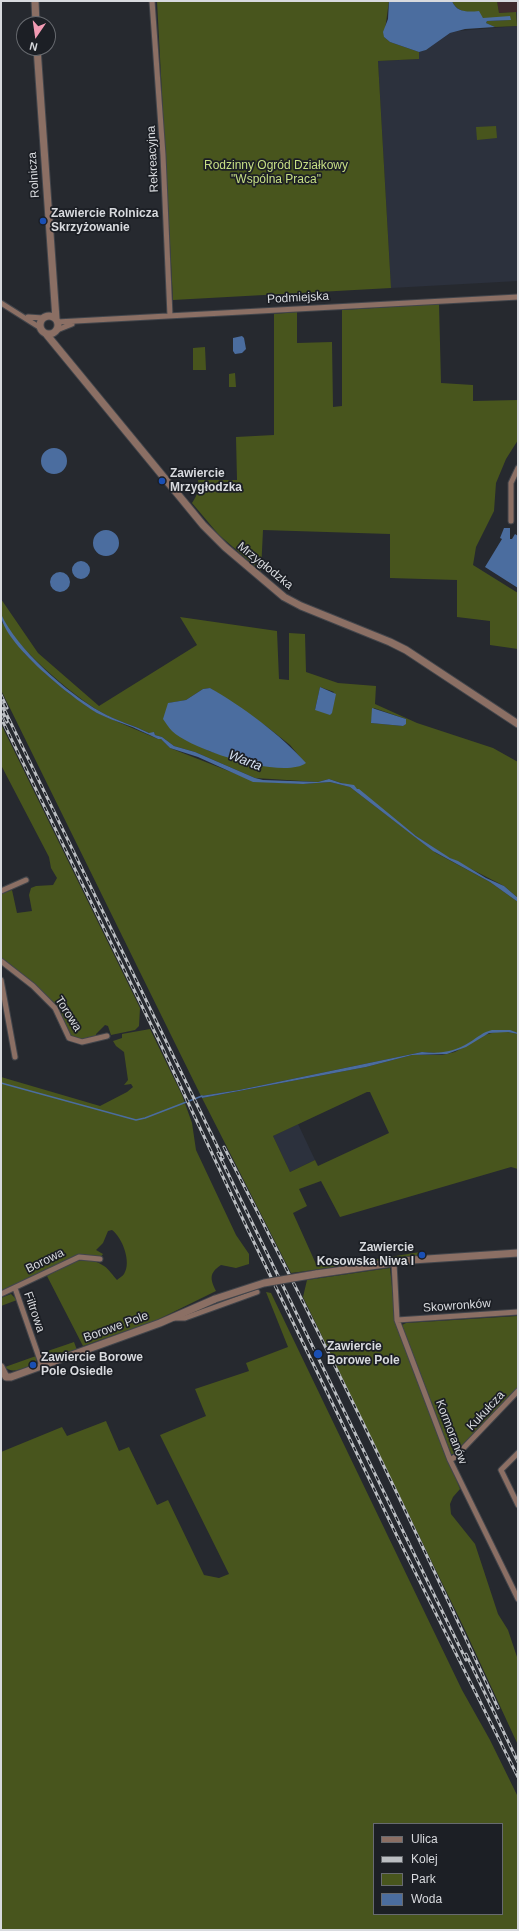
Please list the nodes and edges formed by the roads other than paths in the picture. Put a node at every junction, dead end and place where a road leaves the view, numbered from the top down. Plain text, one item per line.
1 (35, 1) edge
2 (152, 1) edge
3 (36, 16) edge
4 (39, 56) edge
5 (518, 297) edge
6 (1, 303) edge
7 (170, 316) junction
8 (25, 317) junction
9 (51, 319) junction
10 (79, 322) junction
11 (39, 327) junction
12 (56, 331) junction
13 (47, 335) junction
14 (60, 349) junction
15 (518, 468) edge
16 (511, 521) dead end
17 (518, 724) edge
18 (26, 880) dead end
19 (1, 891) edge
20 (1, 961) edge
21 (1, 980) edge
22 (107, 1036) dead end
23 (15, 1057) dead end
24 (518, 1253) edge
25 (100, 1259) dead end
26 (394, 1263) junction
27 (15, 1288) junction
28 (257, 1292) dead end
29 (1, 1294) edge
30 (518, 1312) edge
31 (171, 1318) junction
32 (397, 1320) junction
33 (42, 1366) junction
34 (1, 1367) edge
35 (11, 1377) junction
36 (1, 1381) edge
37 (518, 1391) edge
38 (518, 1453) edge
39 (450, 1460) junction
40 (518, 1505) edge
41 (518, 1599) edge

1 - 3 street
2 - 7 street, Rekreacyjna
4 - 9 street, Rolnicza
5 - 7 street, Podmiejska
6 - 8 street
7 - 10 street, Podmiejska
8 - 9 street
8 - 11 street
9 - 10 street, Podmiejska
9 - 11 street
9 - 12 street
10 - 12 street, Podmiejska
11 - 13 street, Mrzygłodzka
12 - 13 street
12 - 14 street, Mrzygłodzka
13 - 14 street, Mrzygłodzka
14 - 17 street, Mrzygłodzka
15 - 16 street
18 - 19 street
20 - 22 street, Torowa
21 - 23 street
24 - 26 street, Borowe Pole
25 - 27 street, Borowa
26 - 31 street, Borowe Pole, bridge
26 - 32 street, Kormoranów
27 - 29 street, Borowa
27 - 33 street, Filtrowa
28 - 31 street, Borowe Pole
30 - 32 street, Skowronków
31 - 33 street, Borowe Pole
32 - 39 street, Kormoranów
33 - 35 street, Borowe Pole
34 - 35 street
35 - 36 street, Borowe Pole
37 - 39 street, Kukułcza
38 - 40 street
39 - 41 street, Kormoranów

